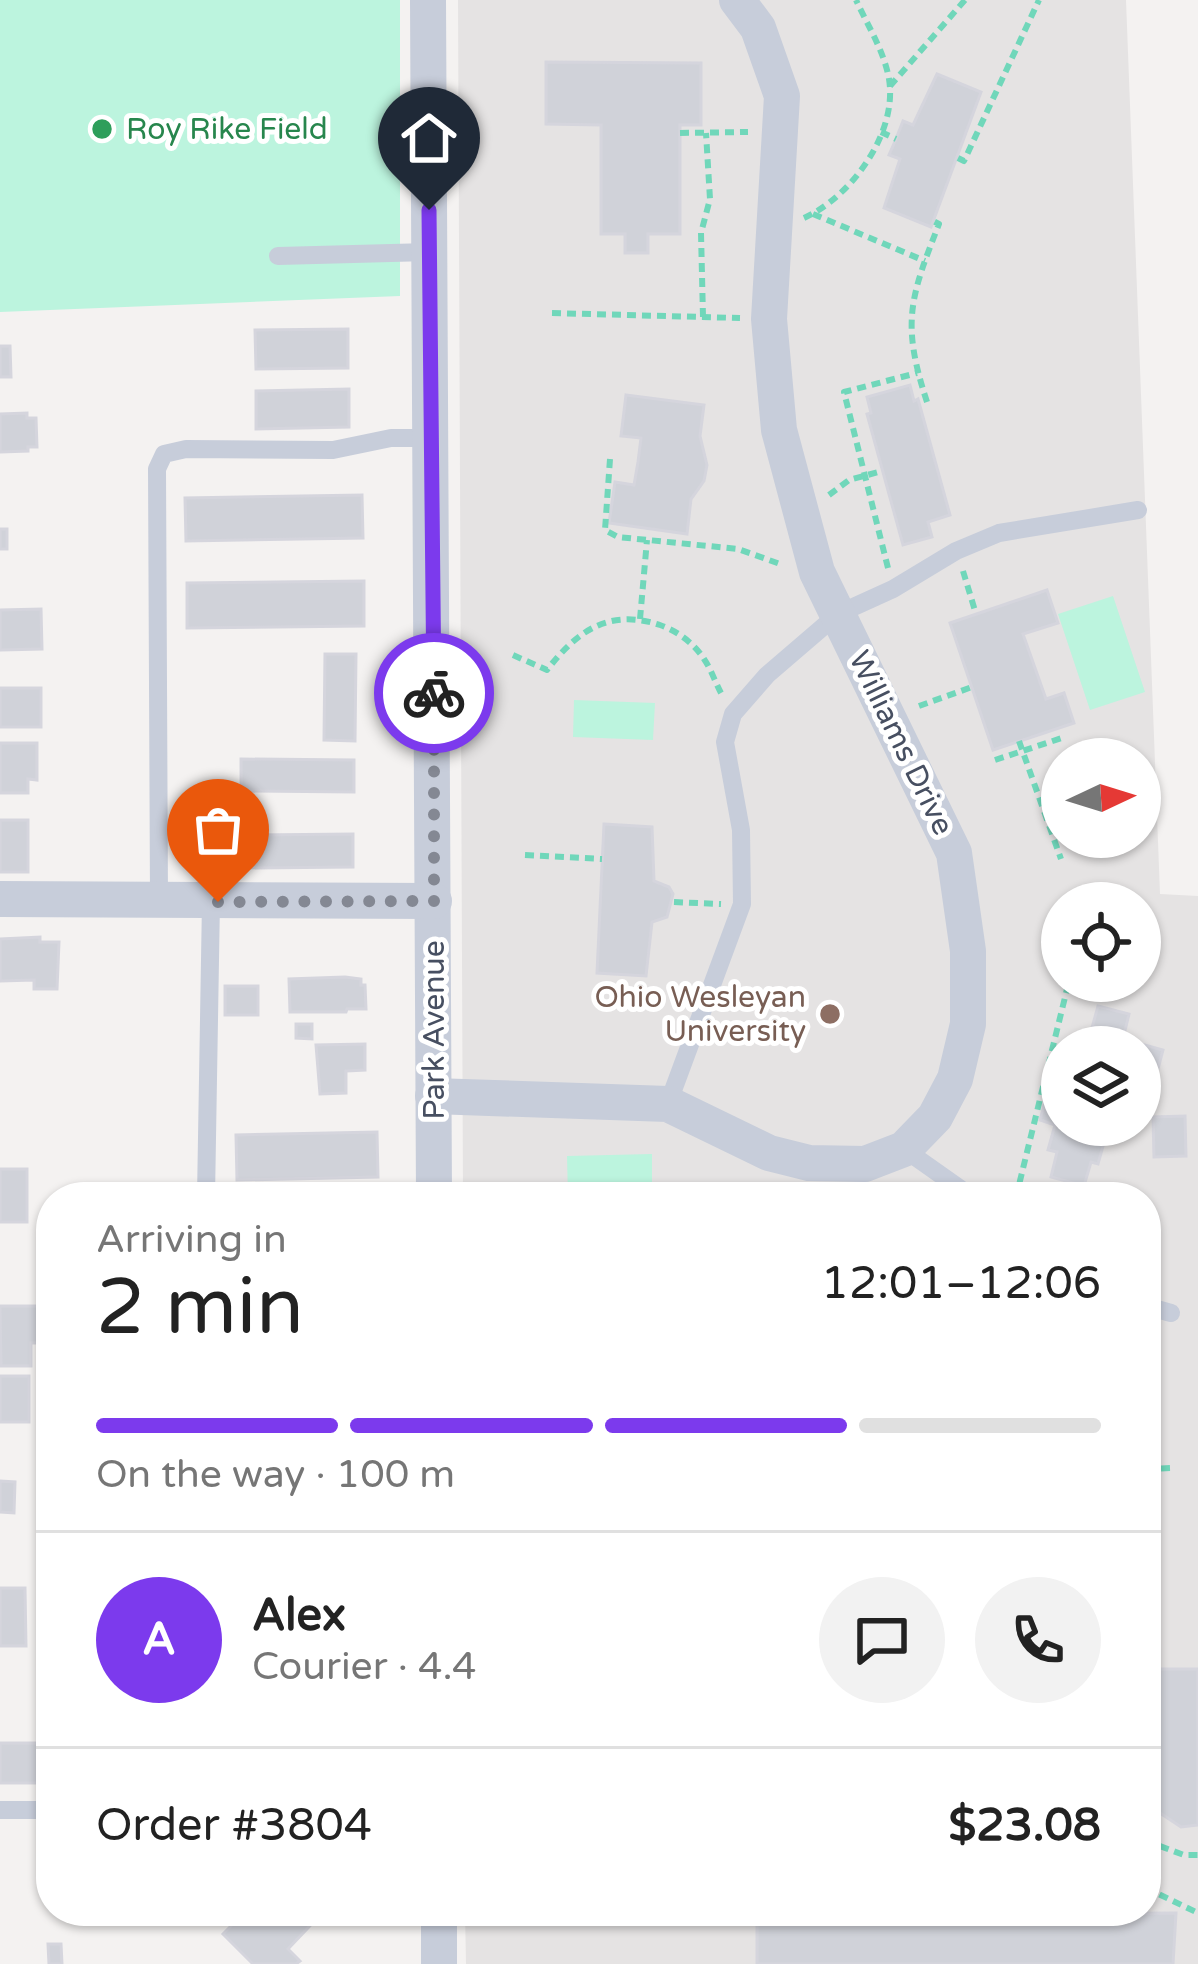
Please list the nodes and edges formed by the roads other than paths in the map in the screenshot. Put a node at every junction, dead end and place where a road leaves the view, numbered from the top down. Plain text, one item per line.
1 (428, 0) edge
2 (737, 0) edge
3 (429, 252) junction
4 (278, 256) dead end
5 (431, 438) junction
6 (1138, 510) dead end
7 (838, 614) junction
8 (0, 899) edge
9 (159, 900) junction
10 (211, 901) junction
11 (434, 901) junction
12 (433, 1096) junction
13 (668, 1104) junction
14 (904, 1149) junction
15 (206, 1182) edge
16 (434, 1182) edge
17 (951, 1182) edge
18 (1161, 1310) edge
19 (1171, 1312) dead end
20 (0, 1810) edge
21 (36, 1810) edge
22 (439, 1926) edge
23 (439, 1964) edge

1 - 3 street, Park Avenue
2 - 7 street, Williams Drive
3 - 4 lane
3 - 5 street, Park Avenue
5 - 9 lane
5 - 11 street, Park Avenue
6 - 7 lane
7 - 13 lane
7 - 14 street, Williams Drive
8 - 9 street
9 - 10 street
10 - 11 street
10 - 15 lane
11 - 12 street, Park Avenue
12 - 13 street
12 - 16 street, Park Avenue
13 - 14 street
14 - 17 lane
18 - 19 lane
20 - 21 lane
22 - 23 street

